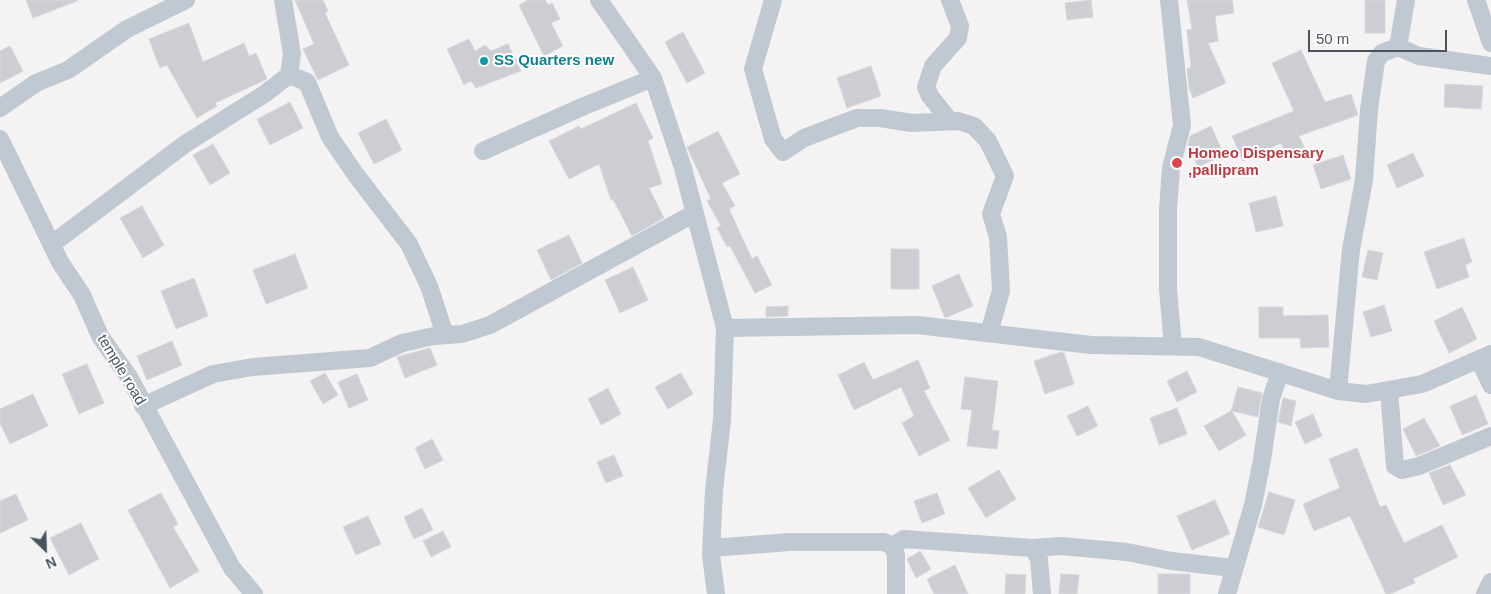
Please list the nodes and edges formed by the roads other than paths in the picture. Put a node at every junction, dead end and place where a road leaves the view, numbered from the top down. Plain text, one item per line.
1 (186, 0) edge
2 (283, 0) edge
3 (599, 0) edge
4 (773, 0) edge
5 (950, 0) edge
6 (1168, 0) edge
7 (1406, 0) edge
8 (1476, 0) edge
9 (1491, 43) edge
10 (1398, 47) junction
11 (1491, 66) edge
12 (289, 75) junction
13 (653, 78) junction
14 (0, 108) edge
15 (950, 121) junction
16 (0, 139) edge
17 (483, 151) dead end
18 (695, 213) junction
19 (52, 244) junction
20 (725, 328) junction
21 (989, 333) junction
22 (445, 335) junction
23 (1173, 346) junction
24 (1485, 357) edge
25 (1280, 372) junction
26 (1491, 385) edge
27 (1389, 390) junction
28 (1338, 391) junction
29 (143, 406) junction
30 (1491, 436) edge
31 (892, 546) junction
32 (711, 548) junction
33 (1033, 548) junction
34 (1234, 568) junction
35 (1491, 582) edge
36 (254, 594) edge
37 (716, 594) edge
38 (896, 594) edge
39 (1042, 594) edge
40 (1227, 594) edge
41 (1485, 594) edge

1 - 14 street
2 - 12 street
3 - 13 street
4 - 15 street
5 - 15 street
6 - 23 street
7 - 10 street
8 - 9 street
10 - 11 street
10 - 28 street
12 - 19 street
12 - 22 street
13 - 17 street
13 - 18 street
15 - 21 street
16 - 19 street, temple road
18 - 20 street
18 - 22 street
19 - 29 street, temple road
20 - 21 street
20 - 32 street
21 - 23 street
22 - 29 street
23 - 25 street
24 - 26 street
24 - 27 street
25 - 28 street
25 - 34 street
27 - 28 street
27 - 30 street
29 - 36 street, temple road
31 - 32 street
31 - 33 street
31 - 38 street
32 - 37 street
33 - 34 street
33 - 39 street
34 - 40 street
35 - 41 street

